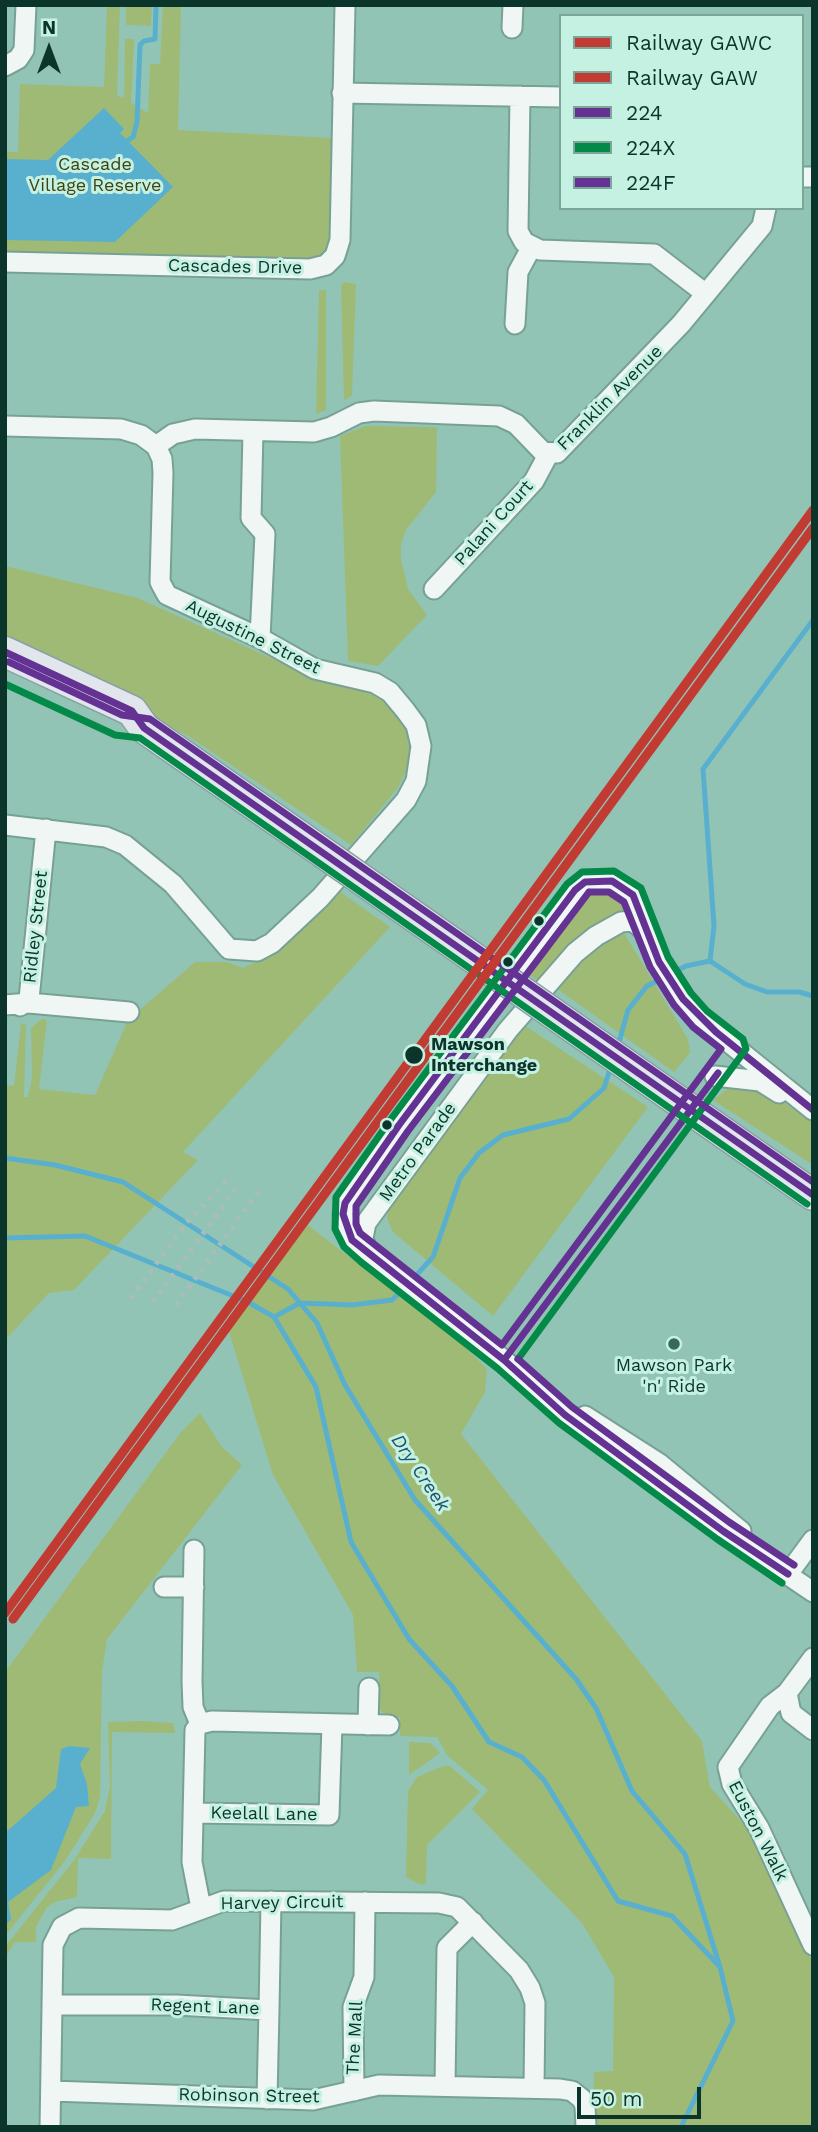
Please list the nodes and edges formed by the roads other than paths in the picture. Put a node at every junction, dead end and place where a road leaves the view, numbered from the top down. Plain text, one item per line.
1 (26, 5) edge
2 (345, 5) edge
3 (513, 5) edge
4 (512, 29) dead end
5 (5, 66) edge
6 (342, 93) junction
7 (520, 96) junction
8 (559, 97) edge
9 (766, 210) edge
10 (531, 248) junction
11 (5, 262) edge
12 (706, 295) junction
13 (515, 324) dead end
14 (5, 426) edge
15 (253, 431) junction
16 (156, 446) junction
17 (549, 453) junction
18 (434, 589) dead end
19 (260, 638) junction
20 (5, 652) edge
21 (5, 672) edge
22 (144, 728) junction
23 (5, 825) edge
24 (46, 829) junction
25 (647, 933) junction
26 (13, 1005) edge
27 (129, 1012) dead end
28 (715, 1076) dead end
29 (813, 1111) edge
30 (813, 1195) edge
31 (369, 1254) junction
32 (813, 1540) edge
33 (194, 1550) dead end
34 (788, 1574) junction
35 (164, 1587) dead end
36 (194, 1587) junction
37 (813, 1592) edge
38 (813, 1658) edge
39 (369, 1688) dead end
40 (787, 1693) junction
41 (200, 1724) junction
42 (332, 1724) junction
43 (368, 1725) junction
44 (389, 1725) dead end
45 (813, 1730) edge
46 (192, 1813) junction
47 (271, 1901) junction
48 (365, 1902) junction
49 (201, 1908) junction
50 (473, 1922) junction
51 (813, 1945) edge
52 (52, 2006) junction
53 (269, 2010) junction
54 (445, 2087) junction
55 (534, 2088) junction
56 (51, 2091) junction
57 (354, 2091) junction
58 (267, 2099) junction
59 (50, 2127) edge
60 (586, 2127) edge

1 - 5 street
2 - 6 street, Cascades Drive
3 - 4 street
6 - 7 street
6 - 11 street, Cascades Drive
7 - 8 street
7 - 10 street
9 - 12 street, Franklin Avenue
10 - 12 street
10 - 13 street
12 - 17 street, Franklin Avenue
14 - 16 street
15 - 16 street, Franklin Avenue
15 - 17 street, Franklin Avenue
15 - 19 street
16 - 19 street, Augustine Street
17 - 18 street, Palani Court
19 - 24 street, Augustine Street
20 - 22 main road
21 - 22 main road
22 - 30 main road, bridge
23 - 24 street, Augustine Street
24 - 26 street, Ridley Street
25 - 29 street
25 - 31 street, Metro Parade
25 - 31 street
26 - 27 street
28 - 29 street
31 - 34 street
32 - 34 street
33 - 36 street
34 - 37 street
35 - 36 street
36 - 41 street
38 - 40 street, Euston Walk
39 - 43 street
40 - 45 street
40 - 51 street, Euston Walk
41 - 42 street
41 - 46 street
42 - 43 street
42 - 46 street, Keelall Lane
43 - 44 street
46 - 49 street
47 - 48 street, Harvey Circuit
47 - 49 street, Harvey Circuit
47 - 53 street
48 - 50 street, Harvey Circuit
48 - 57 street, The Mall
49 - 52 street, Harvey Circuit
50 - 54 street
50 - 55 street, Harvey Circuit
52 - 53 street, Regent Lane
52 - 56 street, Harvey Circuit
53 - 58 street, Regent Lane
54 - 55 street, Robinson Street
54 - 57 street, Robinson Street
55 - 60 street, Robinson Street
56 - 58 street, Robinson Street
56 - 59 street, Harvey Circuit
57 - 58 street, Robinson Street

